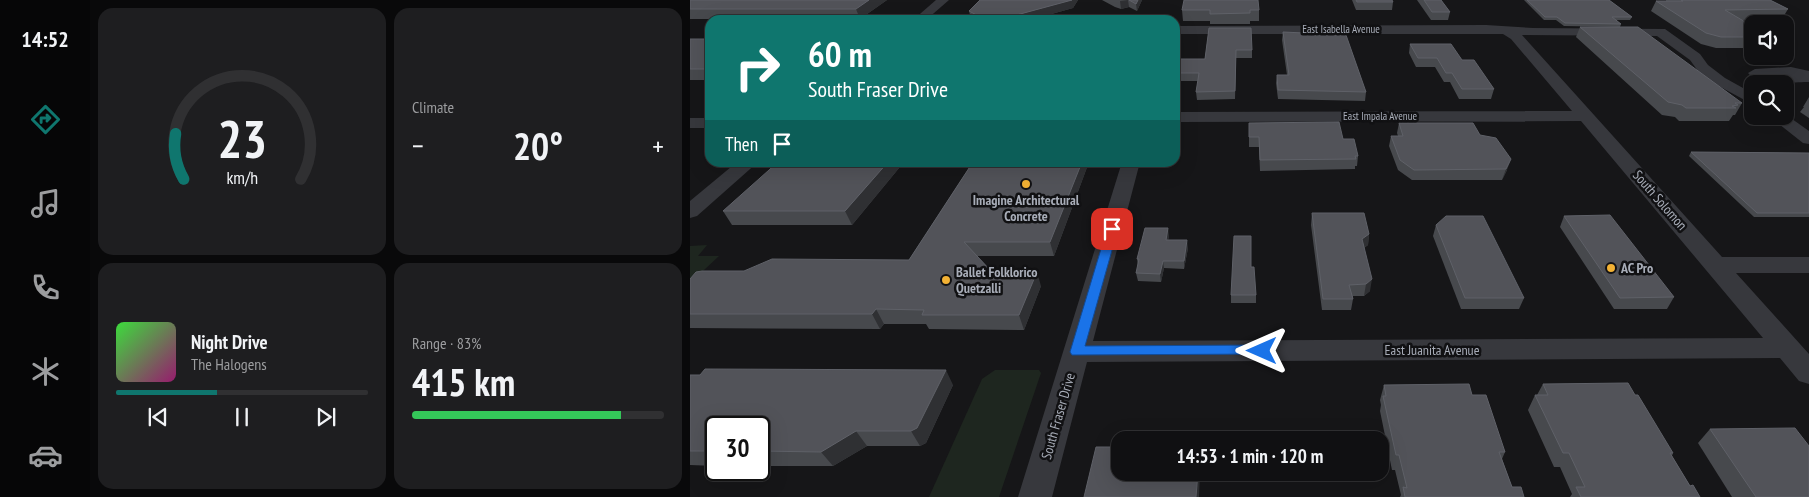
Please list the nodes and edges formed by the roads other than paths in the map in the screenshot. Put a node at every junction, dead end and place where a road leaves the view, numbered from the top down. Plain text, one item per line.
1 (943, 0) edge
2 (925, 15) edge
3 (1180, 30) edge
4 (1507, 31) junction
5 (1711, 75) junction
6 (1809, 76) edge
7 (1744, 94) edge
8 (690, 112) edge
9 (705, 112) edge
10 (1585, 116) junction
11 (1180, 117) edge
12 (690, 123) edge
13 (705, 123) edge
14 (1790, 125) edge
15 (1809, 139) edge
16 (743, 167) edge
17 (1130, 167) edge
18 (690, 212) edge
19 (1717, 265) junction
20 (1809, 265) edge
21 (1787, 348) junction
22 (1077, 352) junction
23 (1809, 373) edge
24 (1035, 497) edge

1 - 2 street
3 - 4 street, East Isabella Avenue
4 - 5 street, East Isabella Avenue
4 - 10 street, South Solomon
5 - 6 street
5 - 7 street, East Isabella Avenue
8 - 9 street
10 - 11 street, East Impala Avenue
10 - 19 street, South Solomon
12 - 13 street
14 - 15 street
16 - 18 street
17 - 22 street, South Fraser Drive
19 - 20 street
19 - 21 street, South Solomon
21 - 22 street, East Juanita Avenue
21 - 23 street, South Solomon
22 - 24 street, South Fraser Drive

